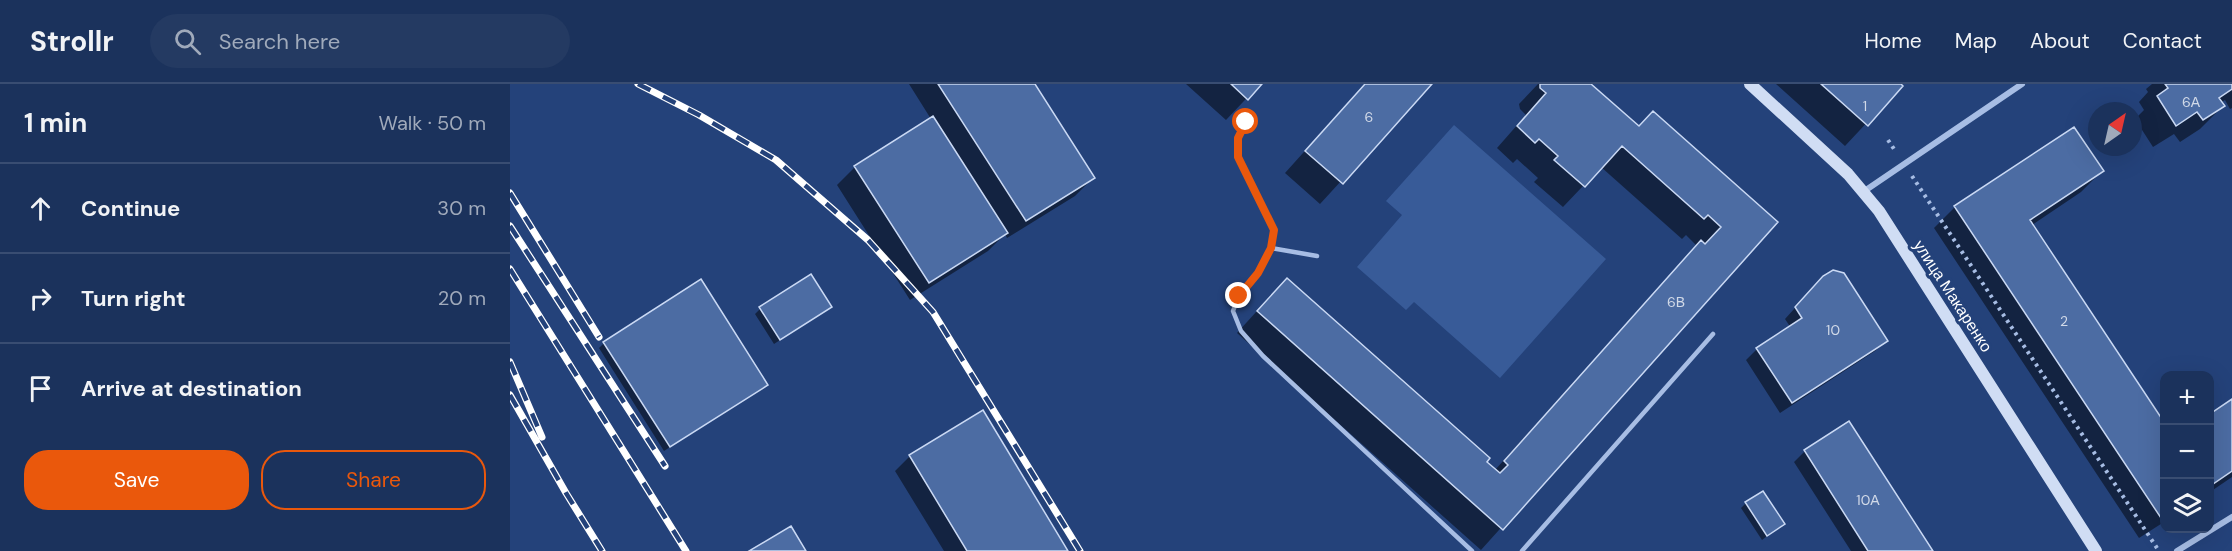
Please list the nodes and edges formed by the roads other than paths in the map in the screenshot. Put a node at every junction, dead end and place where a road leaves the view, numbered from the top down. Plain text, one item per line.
1 (1750, 84) edge
2 (2022, 84) edge
3 (1246, 122) dead end
4 (1863, 192) junction
5 (1271, 248) junction
6 (1317, 256) dead end
7 (1713, 334) dead end
8 (2232, 517) edge
9 (1472, 551) edge
10 (1522, 551) edge
11 (2096, 551) edge
12 (2177, 551) edge

1 - 4 street, улица Макаренко
2 - 4 street
3 - 5 lane
4 - 11 street, улица Макаренко
5 - 6 lane
5 - 9 lane
7 - 10 lane
8 - 12 street

